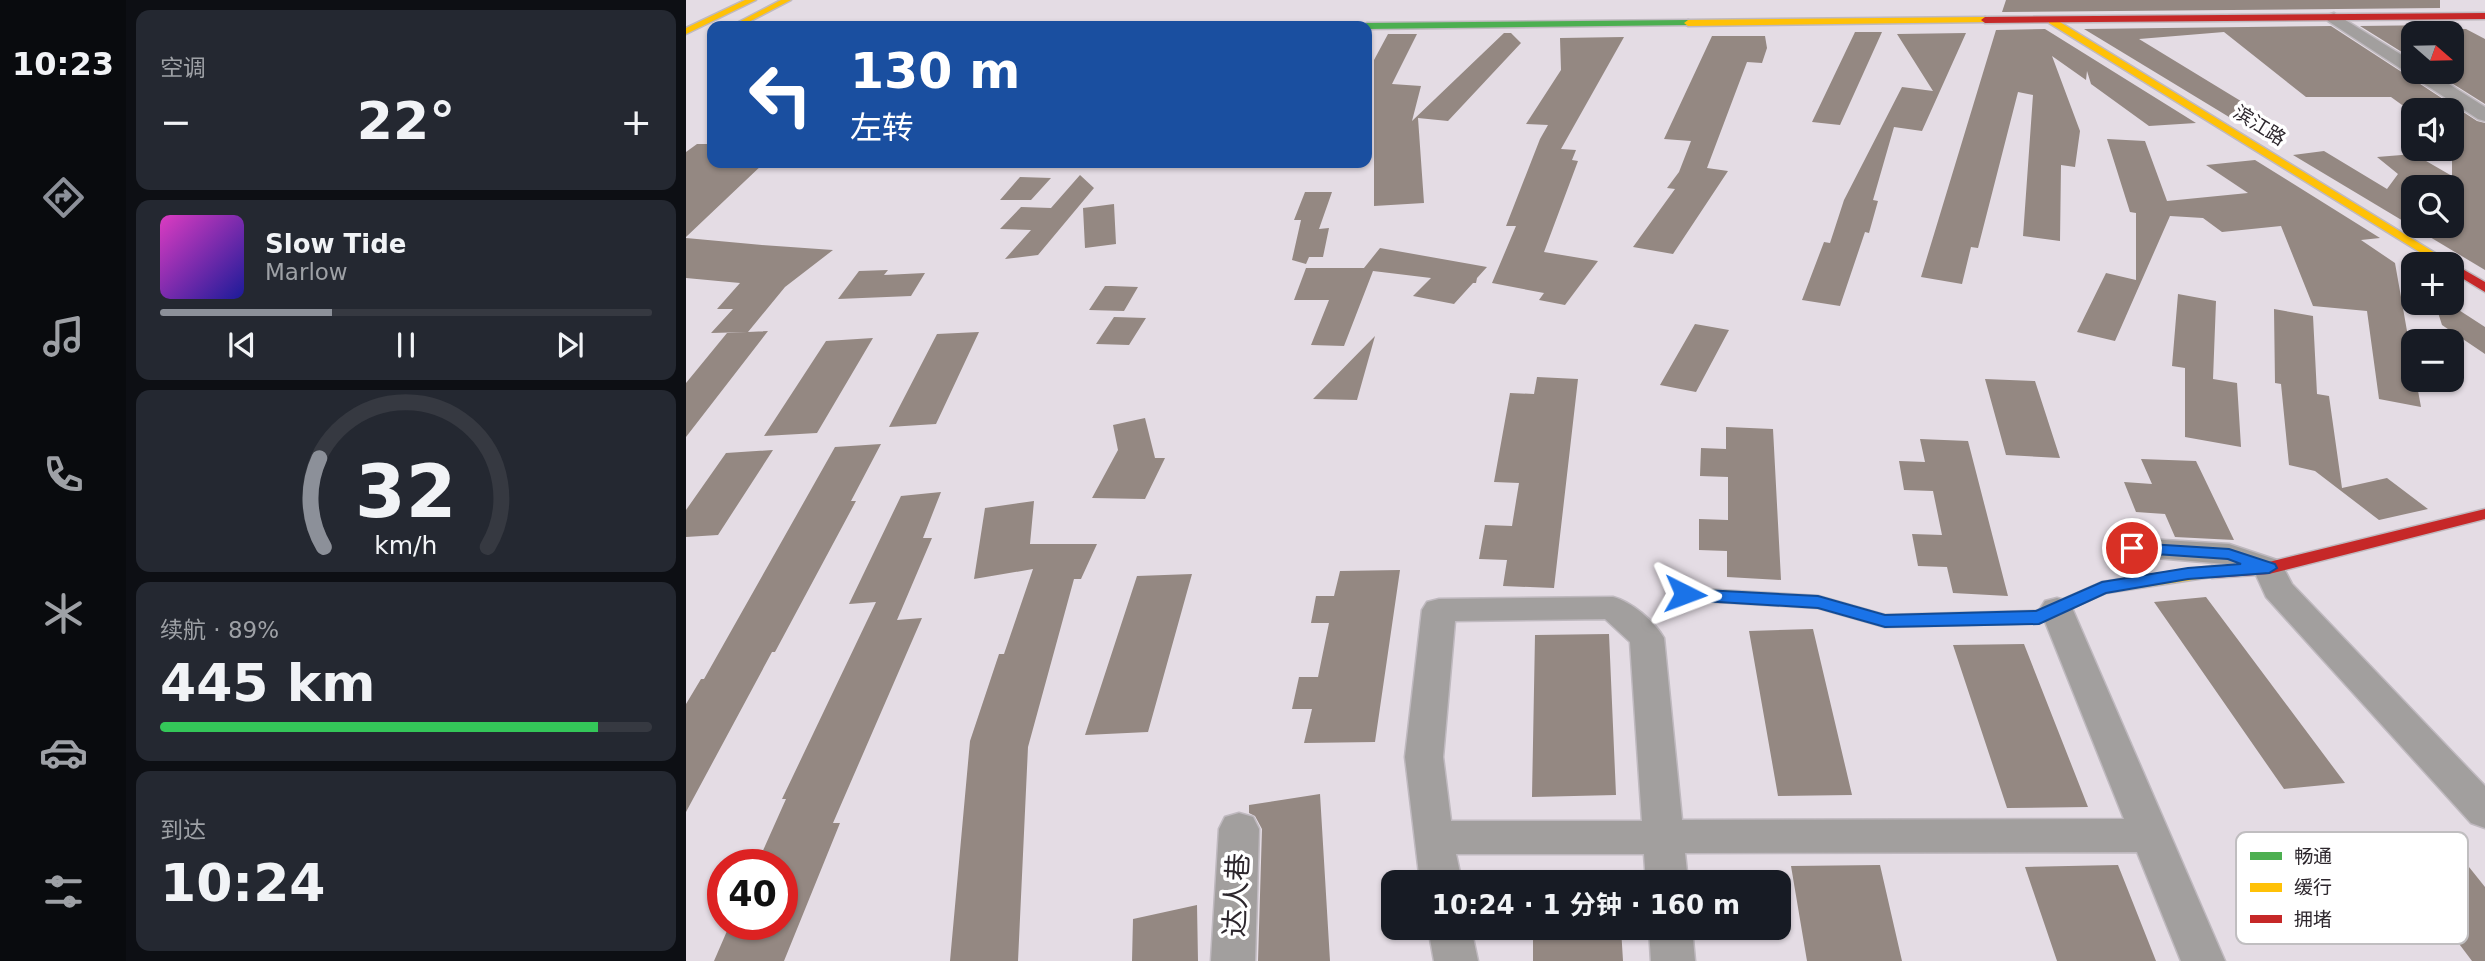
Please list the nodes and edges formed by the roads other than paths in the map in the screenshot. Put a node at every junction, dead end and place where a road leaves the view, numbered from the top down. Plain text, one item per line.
1 (751, 0) edge
2 (787, 0) edge
3 (2464, 0) edge
4 (2019, 3) edge
5 (2485, 9) edge
6 (2485, 16) edge
7 (2334, 18) junction
8 (712, 21) edge
9 (745, 21) edge
10 (2052, 21) junction
11 (707, 24) edge
12 (1372, 26) edge
13 (707, 33) edge
14 (686, 35) edge
15 (2401, 61) edge
16 (2437, 84) edge
17 (2485, 115) edge
18 (2427, 252) edge
19 (2464, 275) edge
20 (2485, 288) edge
21 (2485, 514) edge
22 (2132, 548) dead end
23 (2269, 568) junction
24 (1685, 594) dead end
25 (2057, 609) junction
26 (2485, 812) edge
27 (1239, 829) dead end
28 (2151, 835) junction
29 (1663, 837) junction
30 (1433, 838) junction
31 (1439, 870) edge
32 (1666, 870) edge
33 (1452, 940) edge
34 (1672, 940) edge
35 (1233, 961) edge
36 (1456, 961) edge
37 (1673, 961) edge
38 (2203, 961) edge

1 - 8 street
2 - 9 street
3 - 5 street
4 - 10 street, 滨江路
6 - 7 street
7 - 10 street
7 - 15 street
10 - 12 street
10 - 18 street, 滨江路
11 - 14 street
13 - 14 street
16 - 17 street
19 - 20 street
21 - 23 street
22 - 23 street
23 - 25 street
23 - 26 street
24 - 25 street
25 - 28 street
27 - 35 street, 达人巷
28 - 29 street
28 - 38 street
29 - 30 street
29 - 30 street
29 - 32 street
30 - 31 street
33 - 36 street
34 - 37 street

